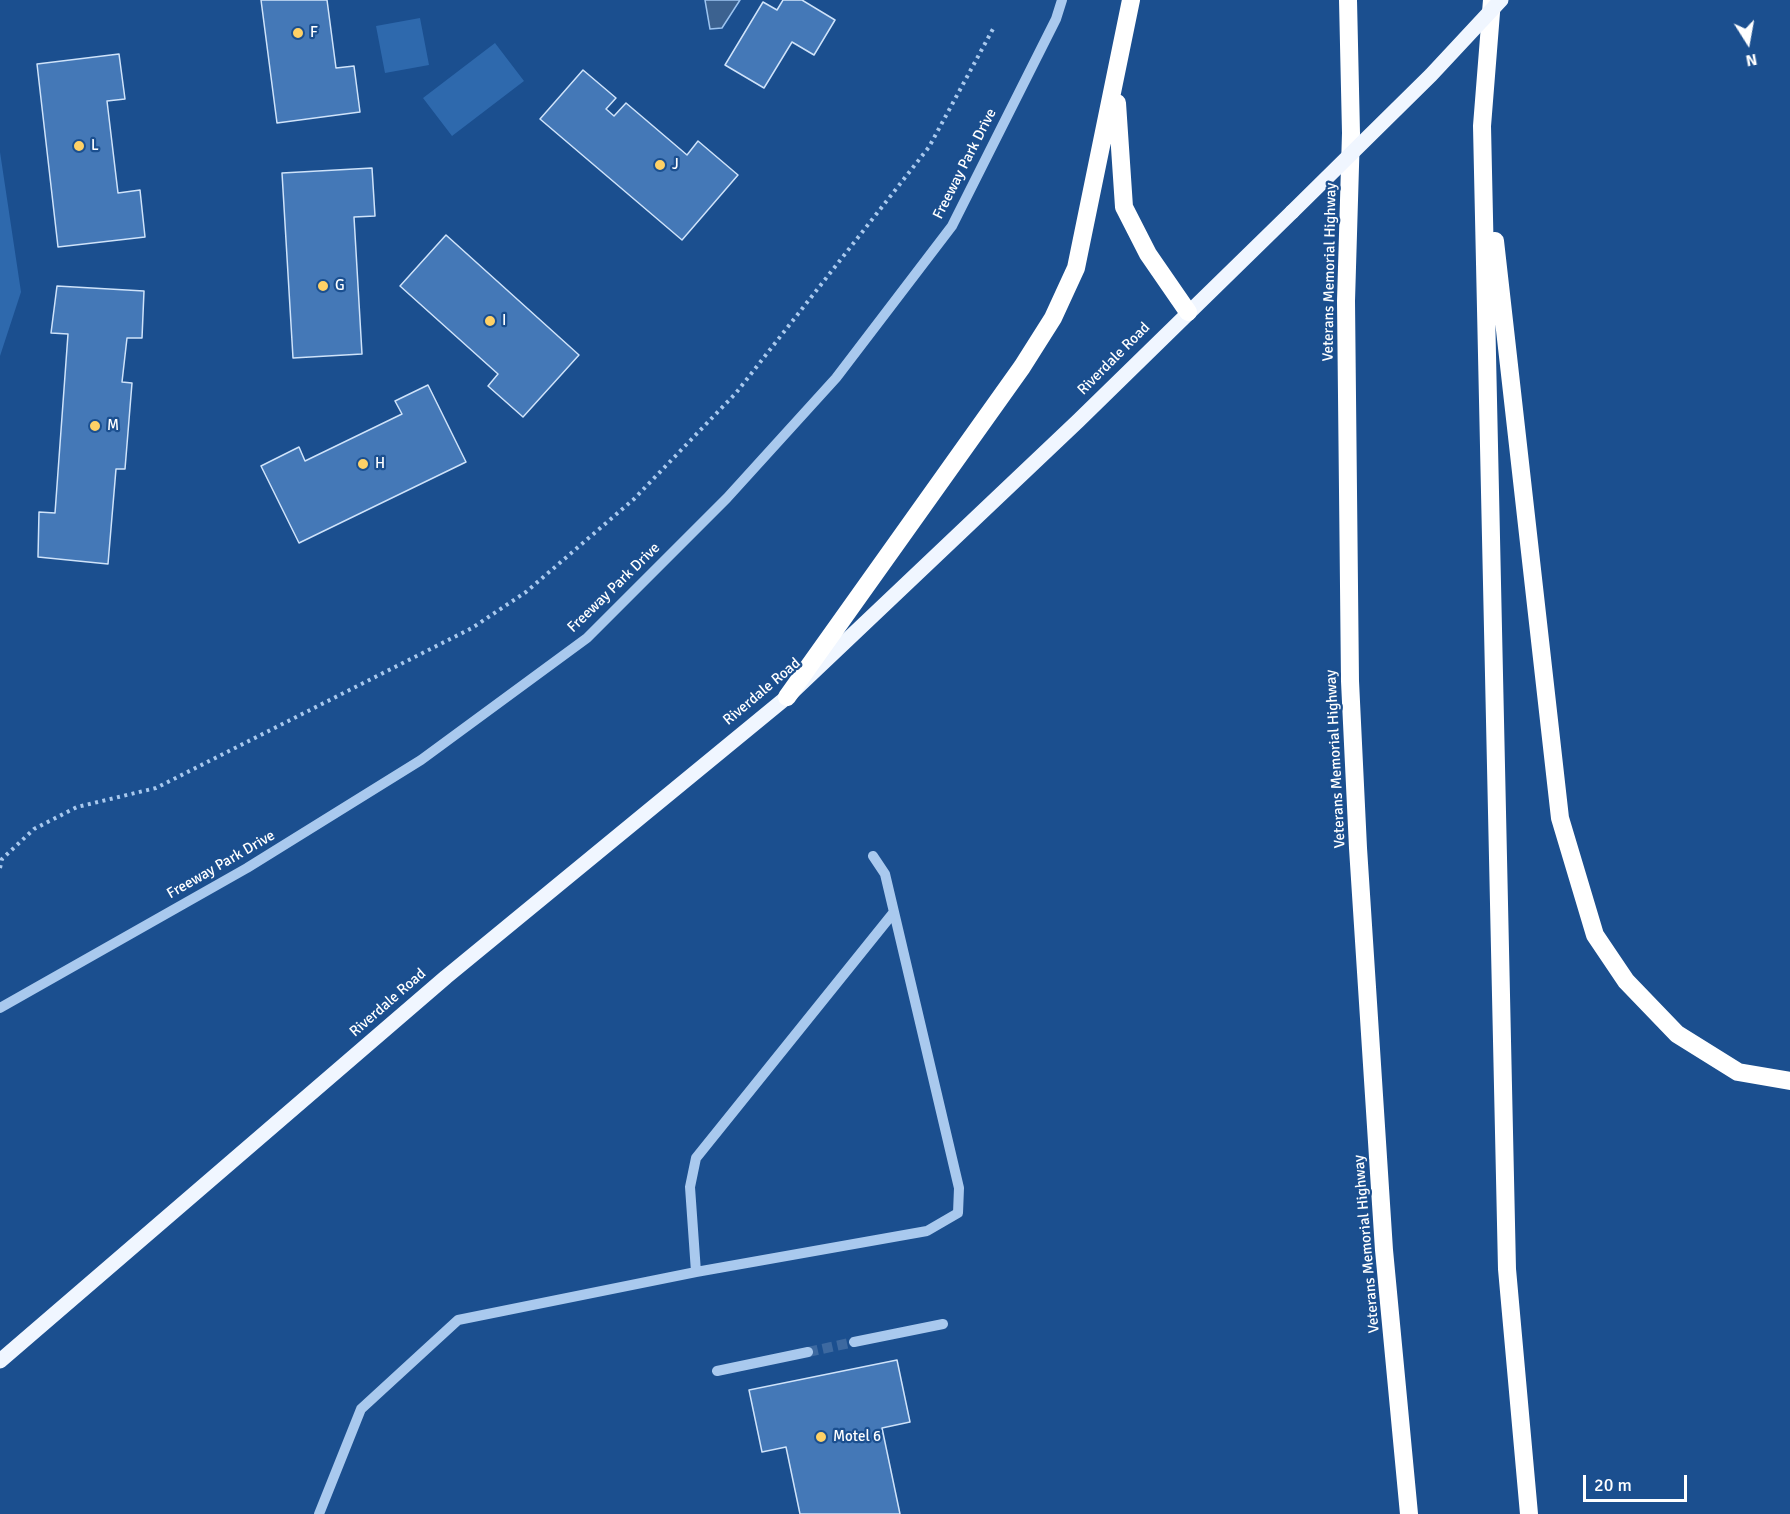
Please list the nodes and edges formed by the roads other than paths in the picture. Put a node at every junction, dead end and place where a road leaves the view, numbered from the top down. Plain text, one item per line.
1 (1062, 0) edge
2 (1131, 0) edge
3 (1348, 0) edge
4 (1492, 0) edge
5 (1501, 0) edge
6 (1115, 80) junction
7 (1482, 126) junction
8 (1188, 312) junction
9 (787, 697) junction
10 (873, 856) dead end
11 (894, 912) junction
12 (0, 1008) edge
13 (1790, 1081) edge
14 (696, 1272) junction
15 (943, 1324) dead end
16 (854, 1342) tunnel mouth
17 (808, 1352) tunnel mouth
18 (0, 1361) edge
19 (717, 1371) dead end
20 (319, 1514) edge
21 (1409, 1514) edge
22 (1529, 1514) edge

1 - 12 street, Freeway Park Drive
2 - 6 highway
3 - 21 highway, Veterans Memorial Highway
4 - 7 highway
5 - 8 main road, Riverdale Road, bridge
6 - 8 highway
6 - 9 highway
7 - 13 highway
7 - 22 highway
8 - 9 main road, Riverdale Road
9 - 18 main road, Riverdale Road
10 - 11 street
11 - 14 street
11 - 14 street
14 - 20 street
15 - 16 street
17 - 19 street

